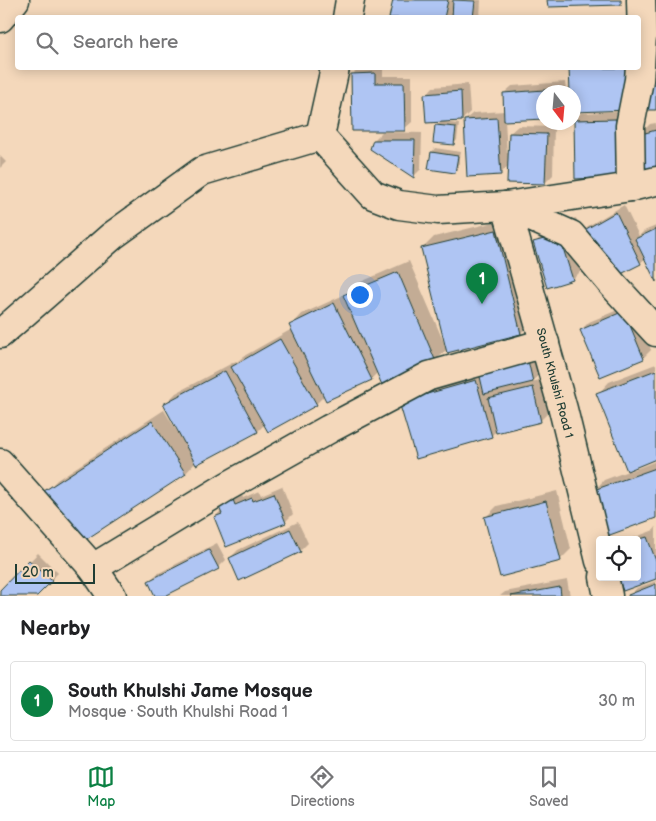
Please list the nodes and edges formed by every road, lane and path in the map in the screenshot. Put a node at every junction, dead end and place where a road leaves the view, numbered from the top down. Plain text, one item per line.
1 (15, 0) edge
2 (350, 0) edge
3 (641, 0) edge
4 (347, 15) edge
5 (0, 18) edge
6 (641, 51) edge
7 (335, 70) edge
8 (640, 70) edge
9 (320, 136) junction
10 (644, 184) edge
11 (506, 206) junction
12 (656, 332) edge
13 (0, 334) edge
14 (545, 343) junction
15 (0, 463) edge
16 (596, 545) edge
17 (92, 568) junction
18 (605, 581) edge
19 (112, 596) edge
20 (608, 596) edge

1 - 5 street
2 - 4 street
3 - 6 street
7 - 9 street
8 - 10 street
9 - 11 street
9 - 13 street
10 - 11 street
11 - 12 street
11 - 14 street, South Khulshi Road 1
14 - 16 street, South Khulshi Road 1
14 - 17 street
15 - 17 street
17 - 19 street
18 - 20 street

